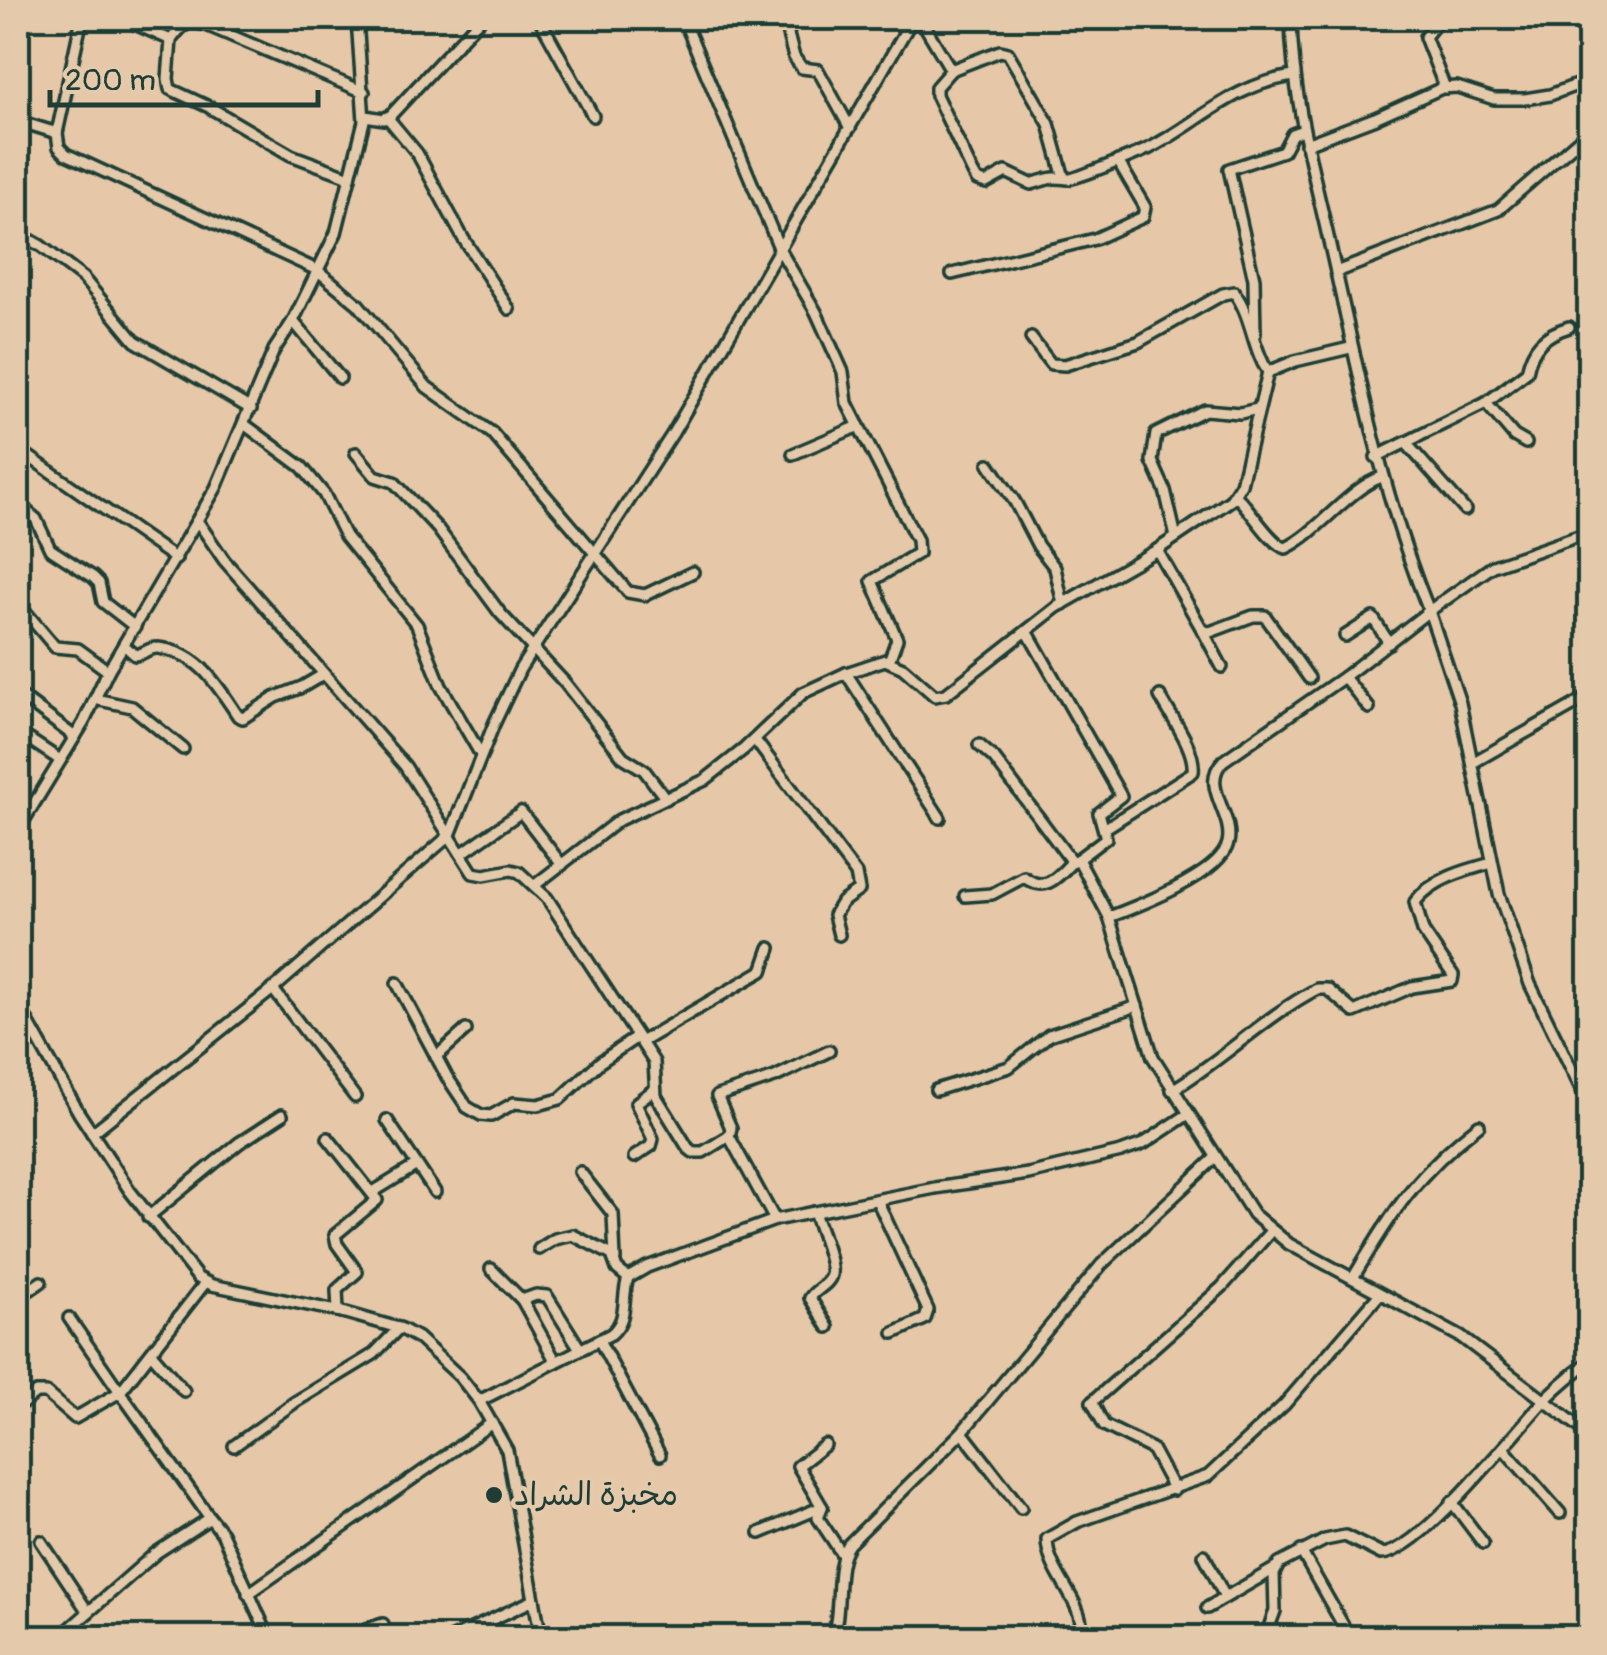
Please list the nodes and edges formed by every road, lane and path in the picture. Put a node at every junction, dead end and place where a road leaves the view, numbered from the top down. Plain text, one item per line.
1 (82, 18) edge
2 (121, 18) edge
3 (357, 18) edge
4 (481, 18) edge
5 (540, 18) edge
6 (682, 18) edge
7 (802, 18) edge
8 (915, 18) edge
9 (1291, 18) edge
10 (1440, 18) edge
11 (171, 40) junction
12 (951, 70) junction
13 (1294, 76) junction
14 (1590, 80) edge
15 (1445, 88) junction
16 (364, 92) junction
17 (365, 116) junction
18 (592, 116) dead end
19 (387, 117) junction
20 (18, 121) edge
21 (850, 128) junction
22 (1304, 130) junction
23 (1590, 130) edge
24 (58, 133) junction
25 (1306, 144) junction
26 (1118, 161) junction
27 (350, 177) junction
28 (1064, 178) junction
29 (18, 233) edge
30 (780, 250) junction
31 (318, 270) junction
32 (1336, 272) junction
33 (952, 274) dead end
34 (509, 309) dead end
35 (293, 320) junction
36 (1568, 327) dead end
37 (1255, 334) junction
38 (1032, 338) dead end
39 (1350, 348) junction
40 (1268, 372) junction
41 (340, 378) dead end
42 (1486, 403) junction
43 (251, 409) junction
44 (1258, 410) junction
45 (244, 424) junction
46 (859, 426) junction
47 (1407, 444) junction
48 (1526, 444) dead end
49 (18, 450) edge
50 (356, 453) dead end
51 (793, 454) dead end
52 (1376, 456) junction
53 (989, 464) dead end
54 (1382, 477) junction
55 (1236, 496) junction
56 (18, 504) edge
57 (1465, 510) dead end
58 (198, 522) junction
59 (1590, 532) edge
60 (1176, 537) junction
61 (594, 550) junction
62 (1157, 550) junction
63 (176, 559) junction
64 (694, 572) dead end
65 (1062, 604) junction
66 (23, 608) dead end
67 (1428, 611) junction
68 (135, 628) junction
69 (1027, 631) junction
70 (1203, 631) junction
71 (1345, 636) dead end
72 (1389, 643) junction
73 (124, 646) junction
74 (533, 652) junction
75 (889, 661) junction
76 (1222, 668) dead end
77 (108, 670) junction
78 (846, 673) junction
79 (324, 674) junction
80 (1344, 677) junction
81 (1309, 678) dead end
82 (18, 694) edge
83 (1160, 696) dead end
84 (1590, 696) edge
85 (95, 699) junction
86 (1369, 708) dead end
87 (75, 737) junction
88 (18, 738) edge
89 (755, 740) junction
90 (979, 744) dead end
91 (182, 748) dead end
92 (481, 755) junction
93 (60, 760) junction
94 (1474, 762) junction
95 (666, 799) junction
96 (940, 818) dead end
97 (19, 824) edge
98 (1104, 830) junction
99 (450, 835) junction
100 (460, 854) junction
101 (1075, 860) junction
102 (1492, 863) junction
103 (562, 865) junction
104 (535, 886) junction
105 (966, 896) dead end
106 (1109, 918) junction
107 (838, 935) dead end
108 (770, 948) dead end
109 (397, 984) dead end
110 (273, 989) junction
111 (18, 1004) edge
112 (1137, 1006) junction
113 (466, 1030) dead end
114 (639, 1040) junction
115 (829, 1050) dead end
116 (436, 1056) junction
117 (1590, 1072) edge
118 (1576, 1078) junction
119 (655, 1089) junction
120 (936, 1090) dead end
121 (1172, 1090) junction
122 (356, 1097) dead end
123 (1590, 1108) edge
124 (282, 1115) dead end
125 (1187, 1115) junction
126 (388, 1120) dead end
127 (1479, 1125) dead end
128 (92, 1133) junction
129 (729, 1136) junction
130 (328, 1138) dead end
131 (634, 1158) dead end
132 (1215, 1158) junction
133 (418, 1165) junction
134 (580, 1172) dead end
135 (373, 1192) junction
136 (435, 1192) dead end
137 (877, 1200) junction
138 (814, 1212) junction
139 (148, 1217) junction
140 (775, 1220) junction
141 (1270, 1231) junction
142 (539, 1249) dead end
143 (615, 1262) junction
144 (491, 1269) dead end
145 (628, 1278) junction
146 (1353, 1278) junction
147 (202, 1280) junction
148 (41, 1282) dead end
149 (1379, 1295) junction
150 (18, 1298) edge
151 (522, 1300) junction
152 (338, 1308) junction
153 (69, 1318) dead end
154 (828, 1326) dead end
155 (400, 1328) junction
156 (894, 1333) dead end
157 (599, 1340) junction
158 (580, 1349) junction
159 (151, 1353) junction
160 (1590, 1361) edge
161 (556, 1362) junction
162 (184, 1391) dead end
163 (120, 1392) junction
164 (1544, 1400) junction
165 (479, 1401) junction
166 (18, 1407) edge
167 (492, 1422) junction
168 (962, 1432) junction
169 (1590, 1435) edge
170 (234, 1446) dead end
171 (825, 1446) dead end
172 (1503, 1448) junction
173 (660, 1456) dead end
174 (1174, 1490) junction
175 (1452, 1502) junction
176 (822, 1506) junction
177 (1021, 1508) dead end
178 (1560, 1514) dead end
179 (210, 1518) junction
180 (760, 1533) dead end
181 (41, 1540) dead end
182 (1483, 1543) dead end
183 (1300, 1552) junction
184 (842, 1554) junction
185 (1204, 1555) dead end
186 (1276, 1568) junction
187 (248, 1594) junction
188 (1225, 1597) junction
189 (534, 1600) junction
190 (1207, 1608) dead end
191 (88, 1612) junction
192 (383, 1624) dead end
193 (1343, 1625) dead end
194 (60, 1638) edge
195 (269, 1638) edge
196 (337, 1638) edge
197 (452, 1638) edge
198 (541, 1638) edge
199 (832, 1638) edge
200 (1076, 1638) edge
201 (1265, 1638) edge

1 - 24 street
2 - 11 street
3 - 16 street
4 - 19 street
5 - 18 street
6 - 30 street
7 - 21 street
8 - 12 street
8 - 21 street
9 - 13 street
10 - 15 street
11 - 16 street
11 - 27 street
12 - 28 street
12 - 28 street
13 - 22 street
13 - 26 street
14 - 15 street
15 - 25 street
16 - 17 street
17 - 19 street
17 - 27 street
19 - 34 street
20 - 24 street
21 - 30 street
22 - 25 street
22 - 37 street
23 - 32 street
24 - 31 street
25 - 32 street
26 - 28 street
26 - 33 street
27 - 31 street
29 - 43 street
30 - 46 street
30 - 61 street
31 - 35 street
31 - 61 street
32 - 39 street
35 - 41 street
35 - 43 street
36 - 42 street
37 - 38 street
37 - 40 street
39 - 40 street
39 - 52 street
40 - 44 street
42 - 47 street
42 - 48 street
43 - 45 street
44 - 55 street
44 - 60 street
45 - 58 street
45 - 92 street
46 - 51 street
46 - 75 street
47 - 52 street
47 - 57 street
49 - 63 street
50 - 74 street
52 - 54 street
53 - 65 street
54 - 55 street
54 - 67 street
55 - 60 street
56 - 68 street
58 - 63 street
58 - 79 street
59 - 67 street
60 - 62 street
61 - 64 street
61 - 74 street
62 - 65 street
62 - 70 street
63 - 68 street
65 - 69 street
66 - 77 street
67 - 72 street
67 - 94 street
68 - 73 street
69 - 75 street
69 - 98 street
70 - 76 street
70 - 81 street
71 - 72 street
72 - 80 street
73 - 77 street
73 - 79 street
74 - 92 street
74 - 95 street
75 - 78 street
77 - 85 street
78 - 89 street
78 - 96 street
79 - 99 street
80 - 86 street
80 - 106 street
82 - 87 street
83 - 98 street
84 - 94 street
85 - 87 street
85 - 91 street
87 - 93 street
88 - 93 street
89 - 95 street
89 - 107 street
90 - 101 street
92 - 99 street
93 - 97 street
94 - 102 street
95 - 103 street
98 - 101 street
99 - 100 street
99 - 110 street
100 - 103 street
100 - 104 street
101 - 105 street
101 - 106 street
102 - 118 street
102 - 121 street
103 - 104 street
104 - 114 street
106 - 112 street
108 - 114 street
109 - 116 street
110 - 122 street
110 - 128 street
111 - 128 street
112 - 120 street
112 - 121 street
113 - 116 street
114 - 116 street
114 - 119 street
115 - 129 street
117 - 118 street
118 - 123 street
119 - 129 street
119 - 131 street
121 - 125 street
124 - 139 street
125 - 132 street
125 - 137 street
126 - 133 street
127 - 146 street
128 - 139 street
129 - 140 street
130 - 135 street
132 - 141 street
132 - 168 street
133 - 135 street
133 - 136 street
134 - 143 street
135 - 152 street
137 - 138 street
137 - 156 street
138 - 140 street
138 - 154 street
139 - 147 street
140 - 145 street
141 - 146 street
141 - 174 street
142 - 143 street
143 - 145 street
144 - 151 street
145 - 157 street
146 - 149 street
147 - 152 street
147 - 159 street
148 - 150 street
149 - 164 street
149 - 174 street
151 - 158 street
151 - 161 street
152 - 155 street
153 - 163 street
155 - 165 street
155 - 170 street
157 - 158 street
157 - 173 street
158 - 161 street
159 - 162 street
159 - 163 street
160 - 164 street
161 - 165 street
163 - 166 street
163 - 179 street
164 - 169 street
164 - 172 street
165 - 167 street
167 - 187 street
167 - 189 street
168 - 177 street
168 - 184 street
171 - 176 street
172 - 175 street
172 - 178 street
174 - 200 street
175 - 182 street
175 - 183 street
176 - 180 street
176 - 184 street
179 - 187 street
179 - 191 street
181 - 191 street
183 - 186 street
183 - 193 street
184 - 199 street
185 - 188 street
186 - 188 street
186 - 201 street
187 - 195 street
188 - 190 street
189 - 197 street
189 - 198 street
191 - 194 street
192 - 196 street

